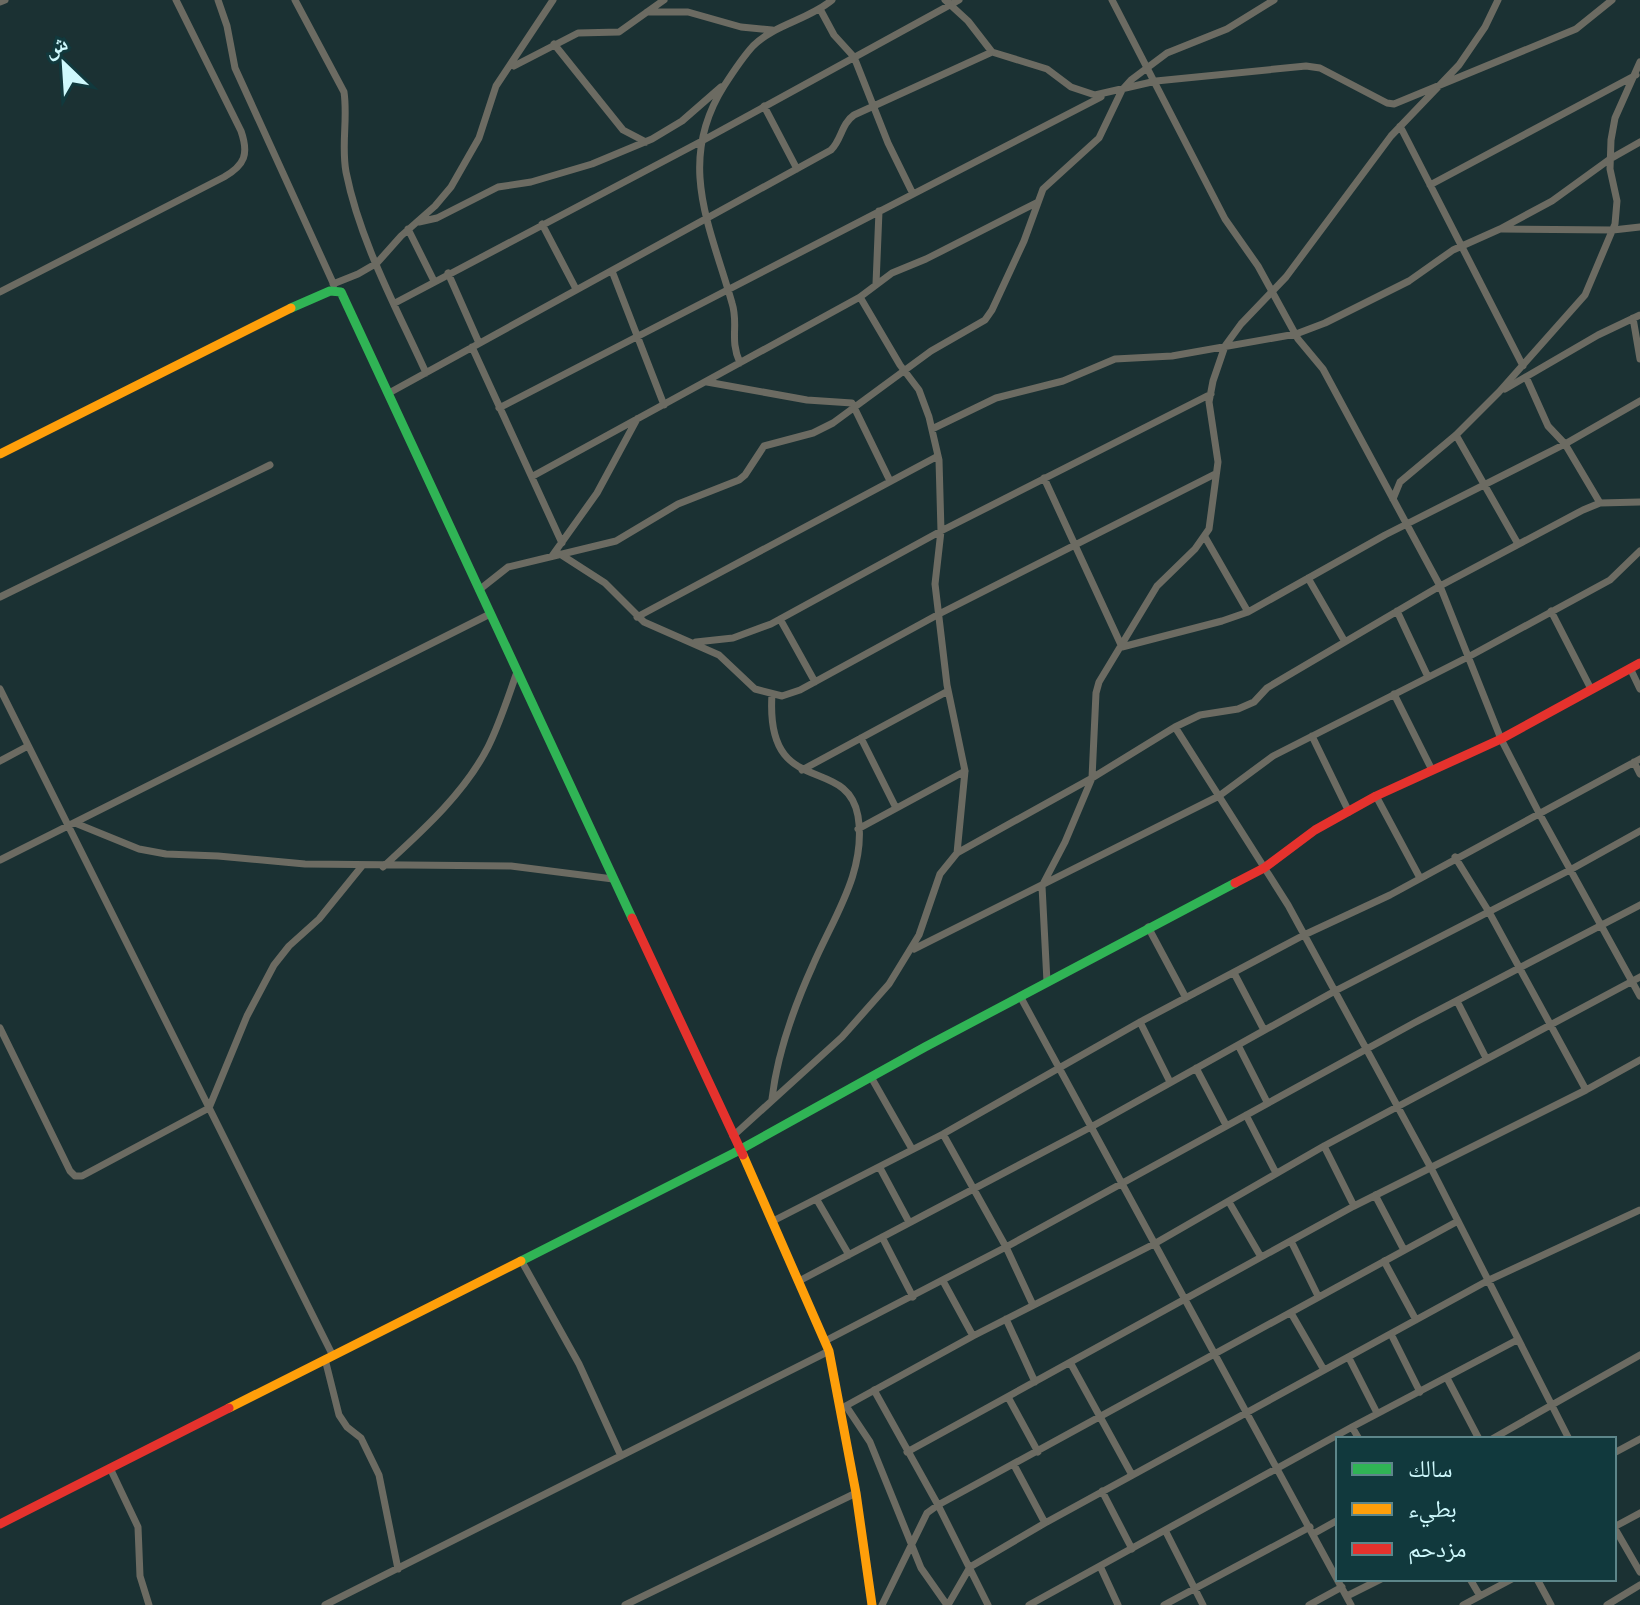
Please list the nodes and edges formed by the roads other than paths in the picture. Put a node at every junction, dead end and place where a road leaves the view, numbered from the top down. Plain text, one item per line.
1 (176, 0) edge
2 (218, 0) edge
3 (295, 0) edge
4 (553, 0) edge
5 (662, 0) edge
6 (832, 0) edge
7 (1112, 0) edge
8 (1274, 0) edge
9 (1498, 0) edge
10 (1612, 0) edge
11 (952, 1) edge
12 (820, 9) junction
13 (644, 13) junction
14 (774, 30) junction
15 (554, 44) junction
16 (992, 52) junction
17 (854, 57) junction
18 (1640, 62) edge
19 (1147, 66) junction
20 (507, 71) junction
21 (1636, 75) junction
22 (727, 81) junction
23 (1156, 81) junction
24 (1439, 88) junction
25 (1122, 90) junction
26 (1108, 94) junction
27 (764, 106) junction
28 (874, 107) junction
29 (1400, 126) junction
30 (646, 142) junction
31 (700, 142) junction
32 (1640, 142) edge
33 (1610, 159) junction
34 (797, 169) junction
35 (1430, 185) junction
36 (913, 194) junction
37 (1038, 202) junction
38 (879, 211) junction
39 (707, 220) junction
40 (417, 222) junction
41 (542, 224) junction
42 (1640, 227) edge
43 (408, 229) junction
44 (1500, 229) junction
45 (1613, 230) junction
46 (1463, 245) junction
47 (377, 263) junction
48 (612, 271) junction
49 (448, 273) junction
50 (434, 281) junction
51 (876, 284) junction
52 (335, 288) junction
53 (576, 289) junction
54 (728, 291) junction
55 (1273, 291) junction
56 (0, 292) edge
57 (860, 297) junction
58 (395, 303) junction
59 (1636, 316) edge
60 (1296, 334) junction
61 (638, 339) junction
62 (476, 345) junction
63 (1225, 346) junction
64 (1640, 359) edge
65 (740, 363) junction
66 (1523, 366) junction
67 (904, 371) junction
68 (426, 373) junction
69 (1526, 377) junction
70 (707, 382) junction
71 (1499, 392) junction
72 (389, 393) junction
73 (1211, 394) junction
74 (1640, 401) edge
75 (664, 405) junction
76 (856, 407) junction
77 (499, 408) junction
78 (637, 419) junction
79 (932, 429) junction
80 (1456, 435) junction
81 (1565, 444) junction
82 (0, 454) edge
83 (938, 456) junction
84 (270, 465) dead end
85 (1215, 474) junction
86 (533, 476) junction
87 (1044, 478) junction
88 (890, 481) junction
89 (1485, 485) junction
90 (1393, 499) junction
91 (1640, 502) edge
92 (1600, 503) junction
93 (1407, 525) junction
94 (941, 531) junction
95 (1205, 537) junction
96 (562, 543) junction
97 (1518, 544) junction
98 (1075, 546) junction
99 (1640, 551) edge
100 (556, 555) junction
101 (1308, 578) junction
102 (1440, 586) junction
103 (479, 590) junction
104 (0, 597) edge
105 (1397, 611) junction
106 (1551, 611) junction
107 (1248, 612) junction
108 (490, 614) junction
109 (939, 614) junction
110 (637, 617) junction
111 (780, 619) junction
112 (688, 642) junction
113 (1345, 642) junction
114 (1122, 647) junction
115 (1470, 656) junction
116 (1640, 663) edge
117 (1630, 668) junction
118 (517, 672) junction
119 (1428, 677) junction
120 (815, 682) junction
121 (0, 689) edge
122 (1591, 689) junction
123 (1640, 689) edge
124 (948, 691) junction
125 (772, 694) junction
126 (1394, 694) junction
127 (1175, 727) junction
128 (1312, 736) junction
129 (861, 738) junction
130 (1501, 739) junction
131 (28, 746) junction
132 (1637, 760) edge
133 (0, 761) edge
134 (1432, 770) junction
135 (802, 771) junction
136 (965, 771) junction
137 (1640, 774) edge
138 (1092, 778) junction
139 (1219, 796) junction
140 (1376, 796) junction
141 (896, 808) junction
142 (1349, 812) junction
143 (1539, 813) junction
144 (72, 824) junction
145 (858, 829) junction
146 (1640, 831) edge
147 (957, 853) junction
148 (1455, 857) junction
149 (0, 860) edge
150 (362, 866) junction
151 (383, 867) junction
152 (1264, 868) junction
153 (1570, 870) junction
154 (1420, 878) junction
155 (613, 879) junction
156 (1042, 886) junction
157 (1640, 905) edge
158 (1489, 912) junction
159 (1600, 926) junction
160 (1148, 927) junction
161 (1304, 935) junction
162 (912, 950) junction
163 (1519, 967) junction
164 (1234, 973) junction
165 (1640, 977) edge
166 (1632, 981) junction
167 (1047, 982) junction
168 (1335, 991) junction
169 (1020, 996) junction
170 (1640, 996) edge
171 (1186, 998) junction
172 (1457, 1001) junction
173 (1140, 1022) junction
174 (1550, 1024) junction
175 (0, 1028) edge
176 (1264, 1030) junction
177 (1238, 1045) junction
178 (1367, 1049) junction
179 (1486, 1058) junction
180 (1640, 1060) edge
181 (1058, 1067) junction
182 (1196, 1068) junction
183 (871, 1077) junction
184 (1170, 1082) junction
185 (1586, 1090) junction
186 (772, 1099) junction
187 (1267, 1102) junction
188 (1397, 1106) junction
189 (209, 1108) junction
190 (1246, 1115) junction
191 (1226, 1125) junction
192 (1091, 1127) junction
193 (943, 1134) junction
194 (733, 1136) junction
195 (1324, 1146) junction
196 (912, 1149) junction
197 (740, 1150) junction
198 (880, 1168) junction
199 (1431, 1168) junction
200 (1276, 1173) junction
201 (1121, 1184) junction
202 (974, 1189) junction
203 (1375, 1195) junction
204 (817, 1200) junction
205 (1229, 1202) junction
206 (1354, 1206) junction
207 (1640, 1210) edge
208 (773, 1221) junction
209 (1458, 1221) junction
210 (909, 1222) junction
211 (882, 1237) junction
212 (1291, 1241) junction
213 (1154, 1244) junction
214 (1006, 1247) junction
215 (1404, 1250) junction
216 (849, 1255) junction
217 (1261, 1257) junction
218 (521, 1260) junction
219 (1384, 1261) junction
220 (799, 1281) junction
221 (943, 1281) junction
222 (1487, 1281) junction
223 (1318, 1296) junction
224 (913, 1297) junction
225 (1184, 1299) junction
226 (1033, 1305) junction
227 (1291, 1313) junction
228 (1006, 1319) junction
229 (1416, 1320) junction
230 (1391, 1334) junction
231 (973, 1336) junction
232 (1517, 1340) junction
233 (827, 1346) junction
234 (1214, 1354) junction
235 (1640, 1355) edge
236 (329, 1358) junction
237 (1349, 1358) junction
238 (1071, 1364) junction
239 (1324, 1370) junction
240 (1447, 1378) junction
241 (1035, 1382) junction
242 (874, 1390) junction
243 (1420, 1392) junction
244 (1008, 1397) junction
245 (1549, 1404) junction
246 (844, 1407) junction
247 (1245, 1413) junction
248 (1377, 1413) junction
249 (1101, 1417) junction
250 (1352, 1427) junction
251 (1358, 1437) edge
252 (1478, 1437) edge
253 (1495, 1437) edge
254 (1568, 1437) edge
255 (1640, 1439) edge
256 (907, 1452) junction
257 (1038, 1452) junction
258 (1616, 1452) edge
259 (621, 1456) junction
260 (1014, 1465) junction
261 (110, 1468) junction
262 (1278, 1469) junction
263 (1132, 1475) junction
264 (1102, 1491) junction
265 (856, 1493) junction
266 (938, 1505) junction
267 (1640, 1513) edge
268 (1336, 1521) edge
269 (1045, 1523) junction
270 (0, 1524) edge
271 (1616, 1526) edge
272 (1165, 1530) junction
273 (1311, 1530) junction
274 (1616, 1530) edge
275 (911, 1547) junction
276 (1132, 1549) junction
277 (1100, 1566) junction
278 (970, 1567) junction
279 (398, 1569) junction
280 (1640, 1572) edge
281 (1336, 1576) edge
282 (1339, 1581) edge
283 (1377, 1581) edge
284 (1471, 1581) edge
285 (1508, 1581) edge
286 (1538, 1581) edge
287 (1640, 1585) edge
288 (1342, 1587) junction
289 (1194, 1588) junction
290 (1347, 1596) junction
291 (1480, 1596) junction
292 (1040, 1602) edge
293 (149, 1605) edge
294 (325, 1605) edge
295 (625, 1605) edge
296 (872, 1605) edge
297 (882, 1605) edge
298 (947, 1605) edge
299 (988, 1605) edge
300 (1029, 1605) edge
301 (1118, 1605) edge
302 (1164, 1605) edge
303 (1203, 1605) edge
304 (1309, 1605) edge
305 (1351, 1605) edge
306 (1463, 1605) edge
307 (1551, 1605) edge
308 (1607, 1605) edge

1 - 56 street
2 - 52 street
3 - 47 street
4 - 20 street
5 - 13 street
6 - 12 street
7 - 19 street
8 - 19 street
9 - 24 street
10 - 24 street
11 - 16 street
11 - 17 street
12 - 14 street
12 - 17 street
13 - 14 street
13 - 15 street
14 - 22 street
15 - 20 street
15 - 30 street
16 - 26 street
16 - 28 street
17 - 27 street
17 - 28 street
18 - 21 street
19 - 23 street
19 - 25 street
20 - 40 street
21 - 33 street
21 - 35 street
22 - 30 street
22 - 31 street
23 - 24 street
23 - 25 street
23 - 55 street
24 - 29 street
25 - 26 street
25 - 37 street
26 - 36 street
27 - 31 street
27 - 34 street
28 - 34 street
28 - 36 street
29 - 35 street
29 - 55 street
30 - 40 street
31 - 39 street
31 - 41 street
32 - 33 street
33 - 44 street
33 - 45 street
34 - 39 street
35 - 46 street
36 - 38 street
37 - 51 street
37 - 67 street
38 - 51 street
38 - 54 street
39 - 48 street
39 - 54 street
40 - 43 street
41 - 49 street
41 - 53 street
42 - 45 street
43 - 47 street
43 - 50 street
44 - 45 street
44 - 46 street
45 - 66 street
46 - 60 street
46 - 66 street
47 - 52 street
47 - 58 street
48 - 53 street
48 - 61 street
49 - 50 street
49 - 62 street
50 - 58 street
51 - 57 street
52 - 72 street
52 - 82 street
53 - 62 street
54 - 61 street
54 - 65 street
55 - 60 street
55 - 63 street
57 - 65 street
57 - 67 street
58 - 68 street
59 - 64 street
59 - 69 street
60 - 63 street
60 - 90 street
61 - 75 street
61 - 77 street
62 - 68 street
62 - 77 street
63 - 73 street
63 - 79 street
65 - 70 street
66 - 71 street
67 - 76 street
67 - 79 street
68 - 72 street
69 - 71 street
69 - 81 street
70 - 75 street
70 - 76 street
71 - 80 street
72 - 103 street
73 - 85 street
73 - 87 street
74 - 81 street
75 - 78 street
76 - 88 street
76 - 100 street
77 - 86 street
78 - 86 street
78 - 96 street
79 - 83 street
80 - 89 street
80 - 90 street
81 - 89 street
81 - 92 street
83 - 88 street
83 - 94 street
84 - 104 street
85 - 95 street
85 - 98 street
86 - 96 street
87 - 94 street
87 - 98 street
88 - 110 street
89 - 93 street
89 - 97 street
90 - 93 street
91 - 92 street
92 - 97 street
93 - 101 street
93 - 102 street
94 - 109 street
94 - 111 street
95 - 107 street
95 - 114 street
96 - 100 street
97 - 102 street
98 - 109 street
98 - 114 street
99 - 106 street
100 - 103 street
100 - 110 street
101 - 107 street
101 - 113 street
102 - 105 street
102 - 115 street
103 - 108 street
105 - 113 street
105 - 119 street
106 - 115 street
106 - 122 street
107 - 114 street
108 - 118 street
108 - 144 street
109 - 120 street
109 - 124 street
110 - 112 street
111 - 112 street
111 - 120 street
112 - 125 street
113 - 127 street
114 - 138 street
115 - 119 street
115 - 130 street
116 - 117 street
117 - 122 street
117 - 123 street
118 - 151 street
118 - 155 street
119 - 126 street
120 - 125 street
121 - 131 street
122 - 130 street
124 - 129 street
124 - 136 street
125 - 135 street
126 - 128 street
126 - 134 street
127 - 138 street
127 - 139 street
128 - 139 street
128 - 142 street
129 - 135 street
129 - 141 street
130 - 134 street
130 - 143 street
131 - 133 street
131 - 144 street
132 - 137 street
132 - 143 street
134 - 140 street
135 - 145 street
136 - 141 street
136 - 147 street
138 - 147 street
138 - 156 street
139 - 152 street
139 - 156 street
140 - 142 street
140 - 154 street
141 - 145 street
142 - 152 street
143 - 148 street
143 - 153 street
144 - 149 street
144 - 150 street
144 - 189 street
145 - 186 street
146 - 153 street
147 - 162 street
148 - 154 street
148 - 158 street
150 - 151 street
150 - 189 street
151 - 155 street
152 - 160 street
152 - 161 street
153 - 158 street
153 - 159 street
154 - 161 street
155 - 194 street
156 - 162 street
156 - 167 street
157 - 159 street
158 - 163 street
158 - 168 street
159 - 163 street
159 - 166 street
160 - 167 street
160 - 171 street
161 - 164 street
161 - 168 street
162 - 186 street
163 - 172 street
163 - 174 street
164 - 171 street
164 - 176 street
165 - 166 street
166 - 170 street
166 - 174 street
167 - 169 street
168 - 176 street
168 - 178 street
169 - 181 street
169 - 183 street
171 - 173 street
172 - 178 street
172 - 179 street
173 - 181 street
173 - 184 street
174 - 179 street
174 - 185 street
175 - 189 street
176 - 177 street
177 - 182 street
177 - 187 street
178 - 187 street
178 - 188 street
179 - 188 street
180 - 185 street
181 - 192 street
181 - 193 street
182 - 184 street
182 - 191 street
183 - 196 street
183 - 197 street
184 - 192 street
185 - 199 street
186 - 194 street
187 - 190 street
188 - 195 street
188 - 199 street
189 - 236 street
190 - 191 street
190 - 200 street
191 - 201 street
192 - 201 street
192 - 202 street
193 - 196 street
193 - 202 street
194 - 197 street
195 - 200 street
195 - 206 street
196 - 198 street
197 - 208 street
197 - 218 street
198 - 204 street
198 - 210 street
199 - 203 street
199 - 209 street
200 - 205 street
201 - 213 street
201 - 214 street
202 - 210 street
202 - 214 street
203 - 206 street
203 - 215 street
204 - 208 street
204 - 216 street
205 - 213 street
205 - 217 street
206 - 212 street
207 - 222 street
208 - 220 street
209 - 215 street
209 - 222 street
210 - 211 street
211 - 216 street
211 - 224 street
212 - 217 street
212 - 223 street
213 - 225 street
213 - 226 street
214 - 221 street
214 - 226 street
215 - 219 street
216 - 220 street
217 - 225 street
218 - 236 street
218 - 259 street
219 - 223 street
219 - 229 street
220 - 233 street
221 - 224 street
221 - 231 street
222 - 229 street
222 - 232 street
223 - 227 street
224 - 233 street
225 - 234 street
225 - 238 street
226 - 228 street
227 - 234 street
227 - 239 street
228 - 231 street
228 - 241 street
229 - 230 street
230 - 237 street
230 - 243 street
231 - 242 street
232 - 240 street
232 - 245 street
233 - 246 street
233 - 259 street
234 - 247 street
234 - 249 street
235 - 245 street
236 - 261 street
236 - 279 street
237 - 239 street
237 - 248 street
238 - 241 street
238 - 249 street
239 - 247 street
240 - 243 street
240 - 252 street
241 - 244 street
242 - 246 street
242 - 256 street
243 - 248 street
244 - 256 street
244 - 257 street
245 - 253 street
245 - 254 street
246 - 265 street
246 - 275 street
247 - 262 street
247 - 263 street
248 - 250 street
249 - 257 street
249 - 263 street
250 - 251 street
250 - 262 street
255 - 258 street
256 - 266 street
257 - 260 street
259 - 279 street
260 - 266 street
260 - 269 street
261 - 270 street
261 - 293 street
262 - 272 street
262 - 273 street
263 - 264 street
264 - 269 street
264 - 276 street
265 - 295 street
265 - 296 street
266 - 275 street
266 - 278 street
267 - 271 street
268 - 273 street
269 - 278 street
272 - 276 street
272 - 289 street
273 - 281 street
273 - 289 street
274 - 280 street
275 - 297 street
275 - 298 street
276 - 277 street
277 - 292 street
277 - 301 street
278 - 298 street
278 - 299 street
279 - 294 street
282 - 288 street
283 - 290 street
284 - 291 street
285 - 291 street
286 - 307 street
287 - 308 street
288 - 290 street
288 - 304 street
289 - 302 street
289 - 303 street
290 - 305 street
291 - 306 street
292 - 300 street

